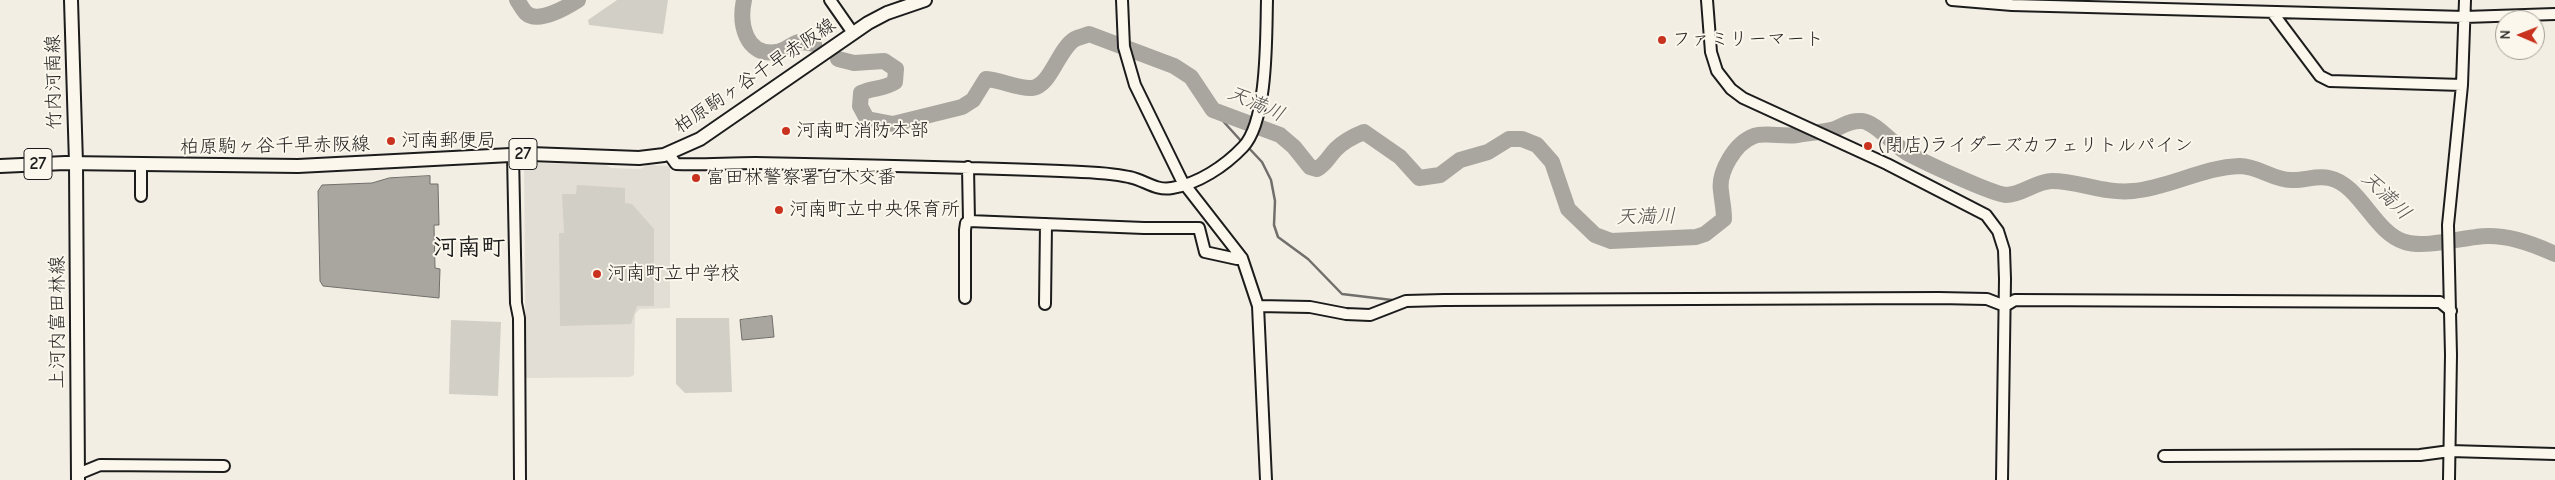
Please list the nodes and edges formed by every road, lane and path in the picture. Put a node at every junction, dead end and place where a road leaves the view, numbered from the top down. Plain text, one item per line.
1 (71, 0) edge
2 (830, 0) edge
3 (925, 0) edge
4 (1122, 0) edge
5 (1267, 0) edge
6 (1707, 0) edge
7 (1952, 0) edge
8 (2465, 0) edge
9 (2159, 5) edge
10 (2272, 12) junction
11 (2555, 14) edge
12 (2465, 17) junction
13 (853, 33) junction
14 (2462, 85) junction
15 (668, 153) junction
16 (513, 154) junction
17 (76, 163) junction
18 (142, 165) junction
19 (0, 166) edge
20 (968, 167) junction
21 (1185, 185) junction
22 (141, 196) dead end
23 (969, 221) junction
24 (1046, 224) junction
25 (1242, 258) junction
26 (965, 298) dead end
27 (1046, 304) dead end
28 (1258, 306) junction
29 (2005, 306) junction
30 (2451, 312) junction
31 (2450, 451) junction
32 (2555, 454) edge
33 (2164, 456) dead end
34 (224, 466) dead end
35 (78, 477) edge
36 (520, 480) edge
37 (1266, 480) edge
38 (2002, 480) edge
39 (2449, 480) edge

1 - 17 main road, 竹内河南線
2 - 13 street
3 - 13 main road, 柏原駒ヶ谷千早赤阪線 / 27
4 - 21 street
5 - 21 street
6 - 29 street
7 - 9 street
8 - 12 street
9 - 10 street
10 - 12 street
10 - 14 street
11 - 12 street
12 - 14 street
13 - 15 main road, 柏原駒ヶ谷千早赤阪線 / 27
14 - 30 street
15 - 16 main road, 柏原駒ヶ谷千早赤阪線 / 27
15 - 20 street
16 - 18 main road, 柏原駒ヶ谷千早赤阪線 / 27
16 - 36 street
17 - 18 main road, 柏原駒ヶ谷千早赤阪線 / 27
17 - 19 main road, 柏原駒ヶ谷千早赤阪線 / 27
17 - 35 main road, 上河内富田林線
18 - 22 street
20 - 21 street
20 - 23 street
21 - 25 street
23 - 24 street
23 - 26 street
24 - 25 street
24 - 27 street
25 - 28 street
28 - 29 street
28 - 37 street
29 - 30 street
29 - 38 street
30 - 31 street
31 - 32 street
31 - 33 street
31 - 39 street
34 - 35 street

